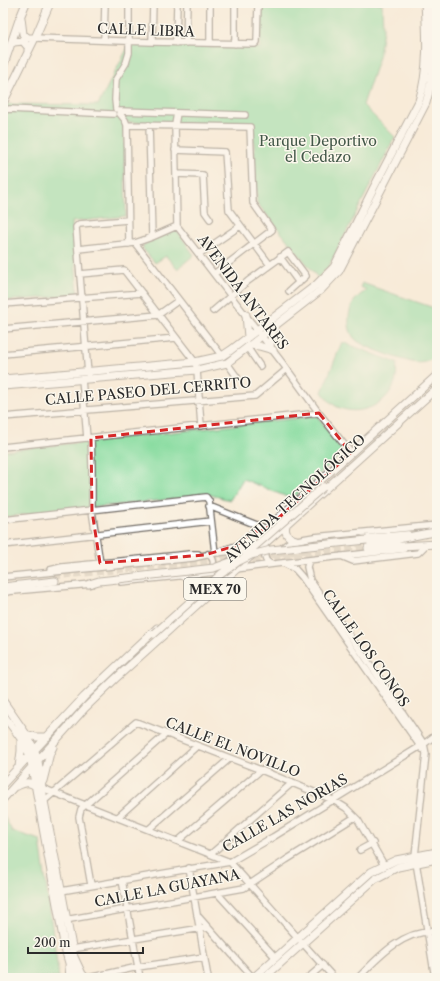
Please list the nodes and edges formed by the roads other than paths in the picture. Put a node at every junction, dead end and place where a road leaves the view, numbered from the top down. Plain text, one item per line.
1 (26, 3) edge
2 (50, 3) edge
3 (105, 3) edge
4 (129, 3) edge
5 (153, 3) edge
6 (177, 3) edge
7 (187, 3) edge
8 (210, 3) edge
9 (235, 3) edge
10 (258, 3) edge
11 (425, 3) edge
12 (432, 3) edge
13 (22, 14) junction
14 (35, 38) junction
15 (104, 40) junction
16 (128, 42) junction
17 (152, 42) junction
18 (176, 43) junction
19 (186, 43) junction
20 (210, 43) junction
21 (11, 44) junction
22 (234, 44) junction
23 (28, 51) junction
24 (3, 67) edge
25 (430, 87) edge
26 (3, 103) edge
27 (6, 110) edge
28 (117, 112) junction
29 (177, 113) junction
30 (245, 115) dead end
31 (127, 125) junction
32 (149, 125) junction
33 (175, 125) junction
34 (175, 150) junction
35 (176, 174) junction
36 (210, 219) dead end
37 (128, 220) junction
38 (177, 226) junction
39 (240, 226) junction
40 (152, 237) junction
41 (132, 244) junction
42 (254, 244) junction
43 (78, 249) junction
44 (199, 254) junction
45 (280, 257) junction
46 (270, 264) junction
47 (80, 274) junction
48 (214, 274) junction
49 (299, 283) junction
50 (288, 291) dead end
51 (142, 293) junction
52 (230, 295) junction
53 (82, 298) junction
54 (179, 300) junction
55 (3, 304) edge
56 (213, 311) dead end
57 (158, 315) junction
58 (246, 315) junction
59 (84, 322) junction
60 (277, 324) junction
61 (3, 330) edge
62 (259, 333) junction
63 (248, 337) junction
64 (176, 338) junction
65 (86, 346) junction
66 (248, 346) junction
67 (271, 349) junction
68 (3, 354) edge
69 (222, 356) junction
70 (195, 362) junction
71 (227, 363) junction
72 (260, 366) dead end
73 (287, 369) junction
74 (197, 370) junction
75 (437, 375) edge
76 (86, 376) junction
77 (237, 377) dead end
78 (3, 380) edge
79 (3, 386) edge
80 (437, 388) edge
81 (199, 400) junction
82 (84, 410) junction
83 (319, 413) junction
84 (3, 417) edge
85 (201, 426) junction
86 (89, 438) junction
87 (3, 447) edge
88 (351, 454) junction
89 (350, 467) junction
90 (210, 506) junction
91 (92, 511) junction
92 (3, 520) edge
93 (211, 521) junction
94 (287, 523) junction
95 (437, 525) edge
96 (408, 528) junction
97 (266, 529) junction
98 (437, 532) edge
99 (420, 533) junction
100 (95, 534) junction
101 (388, 536) junction
102 (296, 540) junction
103 (368, 544) junction
104 (437, 544) edge
105 (3, 545) edge
106 (283, 547) junction
107 (260, 548) junction
108 (270, 548) junction
109 (241, 551) junction
110 (217, 552) junction
111 (206, 554) junction
112 (309, 560) junction
113 (282, 562) junction
114 (100, 564) junction
115 (271, 564) junction
116 (236, 569) junction
117 (219, 572) junction
118 (44, 573) junction
119 (208, 573) junction
120 (183, 576) junction
121 (4, 578) edge
122 (88, 584) junction
123 (4, 591) edge
124 (192, 596) junction
125 (139, 646) junction
126 (365, 662) junction
127 (3, 701) edge
128 (3, 715) edge
129 (166, 734) junction
130 (437, 734) edge
131 (23, 735) junction
132 (47, 737) junction
133 (56, 740) junction
134 (422, 745) junction
135 (197, 746) junction
136 (33, 754) junction
137 (229, 759) junction
138 (38, 760) junction
139 (19, 767) junction
140 (33, 767) junction
141 (261, 770) junction
142 (292, 783) junction
143 (3, 784) edge
144 (15, 786) junction
145 (40, 787) junction
146 (54, 792) junction
147 (3, 799) edge
148 (333, 800) junction
149 (44, 801) junction
150 (86, 804) junction
151 (118, 817) junction
152 (355, 817) junction
153 (149, 830) junction
154 (178, 841) junction
155 (373, 843) junction
156 (360, 850) dead end
157 (437, 852) edge
158 (211, 854) junction
159 (415, 859) junction
160 (437, 859) edge
161 (230, 862) junction
162 (384, 864) junction
163 (189, 868) junction
164 (122, 880) junction
165 (250, 883) junction
166 (91, 885) junction
167 (61, 891) junction
168 (218, 894) junction
169 (194, 897) junction
170 (127, 909) junction
171 (197, 915) junction
172 (63, 921) junction
173 (208, 927) junction
174 (199, 928) junction
175 (427, 930) junction
176 (437, 932) edge
177 (132, 939) junction
178 (301, 940) junction
179 (72, 949) junction
180 (204, 956) junction
181 (276, 958) junction
182 (69, 963) junction
183 (323, 965) junction
184 (138, 968) junction
185 (83, 977) edge
186 (70, 978) edge
187 (140, 978) edge
188 (208, 978) edge
189 (253, 978) edge
190 (264, 978) edge
191 (308, 978) edge
192 (334, 978) edge
193 (358, 978) edge
194 (435, 978) edge

1 - 13 main road
2 - 14 main road
3 - 15 street
4 - 16 street
5 - 17 street
6 - 18 street
7 - 19 street
8 - 20 street
9 - 22 street
10 - 22 street, CALLE LIBRA
11 - 25 main road
12 - 25 main road
13 - 14 main road
13 - 21 main road
14 - 15 street, CALLE LIBRA
14 - 23 main road
15 - 16 street, CALLE LIBRA
16 - 17 street, CALLE LIBRA
16 - 28 street
17 - 18 street, CALLE LIBRA
18 - 19 street, CALLE LIBRA
19 - 20 street, CALLE LIBRA
20 - 22 street, CALLE LIBRA
21 - 23 main road
21 - 24 main road
23 - 26 main road
25 - 60 main road
25 - 62 main road
26 - 27 street
27 - 28 street
28 - 29 street
28 - 31 street
29 - 30 street
29 - 33 street
31 - 32 street
31 - 37 street
32 - 33 street
32 - 40 street
33 - 34 street
33 - 42 street
34 - 35 street
34 - 39 street
35 - 36 street
35 - 38 street
37 - 41 street
37 - 43 street
38 - 40 street
38 - 44 street, AVENIDA ANTARES
39 - 42 street
39 - 44 street
40 - 41 street
41 - 43 street
41 - 54 street
42 - 46 street
42 - 48 street
43 - 47 street
44 - 48 street, AVENIDA ANTARES
45 - 46 street
45 - 49 street
45 - 49 street
46 - 52 street
47 - 51 street
47 - 53 street
48 - 52 street, AVENIDA ANTARES
49 - 50 street
51 - 53 street
51 - 57 street
52 - 56 street
52 - 58 street, AVENIDA ANTARES
53 - 55 street
53 - 59 street
54 - 57 street
54 - 69 street
57 - 59 street
57 - 64 street
58 - 62 street, AVENIDA ANTARES
58 - 63 main road
59 - 61 street
59 - 65 street
60 - 62 main road
60 - 67 main road
62 - 63 main road
62 - 66 main road
62 - 67 street, AVENIDA ANTARES
63 - 69 main road
64 - 65 street
64 - 70 street
65 - 68 street
65 - 76 street
66 - 67 main road
66 - 71 main road
66 - 72 street
67 - 73 street, AVENIDA ANTARES
69 - 70 main road
70 - 74 street
70 - 76 main road
71 - 74 main road
71 - 77 street
73 - 81 street, CALLE PASEO DEL CERRITO
73 - 83 street, AVENIDA ANTARES
74 - 76 main road
74 - 81 street
75 - 88 main road, AVENIDA TECNOLÓGICO / MEX 70
76 - 78 main road
76 - 79 main road
76 - 82 street
80 - 89 main road, AVENIDA TECNOLÓGICO / MEX 70
81 - 82 street, CALLE PASEO DEL CERRITO
81 - 85 street
82 - 84 street, CALLE PASEO DEL CERRITO
82 - 86 street
83 - 85 street
83 - 88 street, AVENIDA ANTARES
85 - 86 street
86 - 87 street
86 - 91 street
88 - 97 main road, AVENIDA TECNOLÓGICO / MEX 70
89 - 94 main road, AVENIDA TECNOLÓGICO / MEX 70
89 - 122 main road, bridge
90 - 91 street
90 - 93 street
90 - 97 street
91 - 92 street
91 - 100 street
93 - 100 street
93 - 110 street
94 - 102 main road
94 - 107 main road, AVENIDA TECNOLÓGICO / MEX 70
95 - 96 street
96 - 99 street
96 - 102 street
97 - 109 main road, AVENIDA TECNOLÓGICO / MEX 70
97 - 110 main road
98 - 99 main road
99 - 101 street
99 - 103 main road
100 - 105 street
100 - 114 street
101 - 103 main road
101 - 106 street
102 - 106 street
103 - 104 main road
103 - 125 main road, bridge
104 - 112 street
106 - 108 street
107 - 108 street
107 - 109 street
107 - 116 main road, AVENIDA TECNOLÓGICO / MEX 70
108 - 115 street
109 - 110 street
109 - 117 main road, AVENIDA TECNOLÓGICO / MEX 70
110 - 111 street
111 - 114 street
111 - 118 street
111 - 119 street
112 - 113 street
112 - 126 street, CALLE LOS CONOS
113 - 115 street
113 - 126 street, CALLE LOS CONOS
114 - 118 street
115 - 116 street
116 - 117 street
116 - 133 main road, AVENIDA TECNOLÓGICO / MEX 70
117 - 119 street
117 - 124 main road, AVENIDA TECNOLÓGICO / MEX 70
118 - 121 street
119 - 120 street
120 - 122 street
120 - 124 main road
121 - 123 main road
122 - 123 street
124 - 125 main road, AVENIDA TECNOLÓGICO / MEX 70
125 - 132 main road, AVENIDA TECNOLÓGICO / MEX 70
126 - 134 street, CALLE LOS CONOS
127 - 131 main road
128 - 131 main road
129 - 135 street, CALLE EL NOVILLO
129 - 146 street, CALLE EL NOVILLO
129 - 150 street
130 - 134 street, CALLE LAS NORIAS
131 - 132 main road
131 - 136 main road
131 - 139 main road
132 - 136 main road, AVENIDA TECNOLÓGICO / MEX 70
133 - 138 main road, AVENIDA TECNOLÓGICO / MEX 70
133 - 145 main road
134 - 148 street, CALLE LAS NORIAS
134 - 159 street, CALLE LOS CONOS
135 - 137 street, CALLE EL NOVILLO
135 - 151 street
136 - 138 main road
136 - 139 main road, AVENIDA TECNOLÓGICO / MEX 70
136 - 140 main road
137 - 141 street, CALLE EL NOVILLO
137 - 153 street
138 - 140 main road, AVENIDA TECNOLÓGICO / MEX 70
138 - 145 main road
139 - 143 main road, AVENIDA TECNOLÓGICO / MEX 70
140 - 144 main road, AVENIDA TECNOLÓGICO / MEX 70
140 - 145 main road
141 - 142 street, CALLE EL NOVILLO
141 - 154 street
142 - 148 street, CALLE EL NOVILLO
142 - 158 street
144 - 145 main road
144 - 147 main road, AVENIDA TECNOLÓGICO / MEX 70
145 - 146 street
145 - 149 main road
145 - 172 main road
146 - 149 street
146 - 150 street
148 - 152 street, CALLE EL NOVILLO
148 - 161 street, CALLE LAS NORIAS
149 - 167 main road
150 - 151 street
150 - 166 street
151 - 153 street
152 - 155 street, CALLE EL NOVILLO
152 - 165 street, CALLE LA GUAYANA
153 - 154 street
154 - 158 street
155 - 156 street
155 - 162 street, CALLE EL NOVILLO
157 - 159 main road
158 - 161 street
159 - 160 main road
159 - 162 main road
159 - 175 street, CALLE LOS CONOS
159 - 178 main road
161 - 163 street, CALLE LAS NORIAS
161 - 165 street
162 - 178 main road
163 - 164 street, CALLE LAS NORIAS
163 - 169 street
164 - 166 street, CALLE LAS NORIAS
164 - 170 street
165 - 168 street, CALLE LA GUAYANA
165 - 178 street
166 - 167 street, CALLE LAS NORIAS
167 - 172 main road
168 - 169 street, CALLE LA GUAYANA
168 - 181 street
169 - 170 street, CALLE LA GUAYANA
169 - 171 street
170 - 172 street, CALLE LA GUAYANA
170 - 177 street
171 - 173 street
171 - 174 street
172 - 179 main road
172 - 182 main road
173 - 174 street
173 - 189 street
174 - 177 street
174 - 180 street
175 - 176 street
175 - 193 street
175 - 194 street, CALLE LOS CONOS
177 - 179 street
177 - 184 street
178 - 181 main road
178 - 183 street
178 - 190 main road
179 - 185 main road
180 - 184 street
180 - 188 street
181 - 189 main road
182 - 185 main road
182 - 186 main road
183 - 191 street
183 - 192 street
184 - 185 street
184 - 187 street

